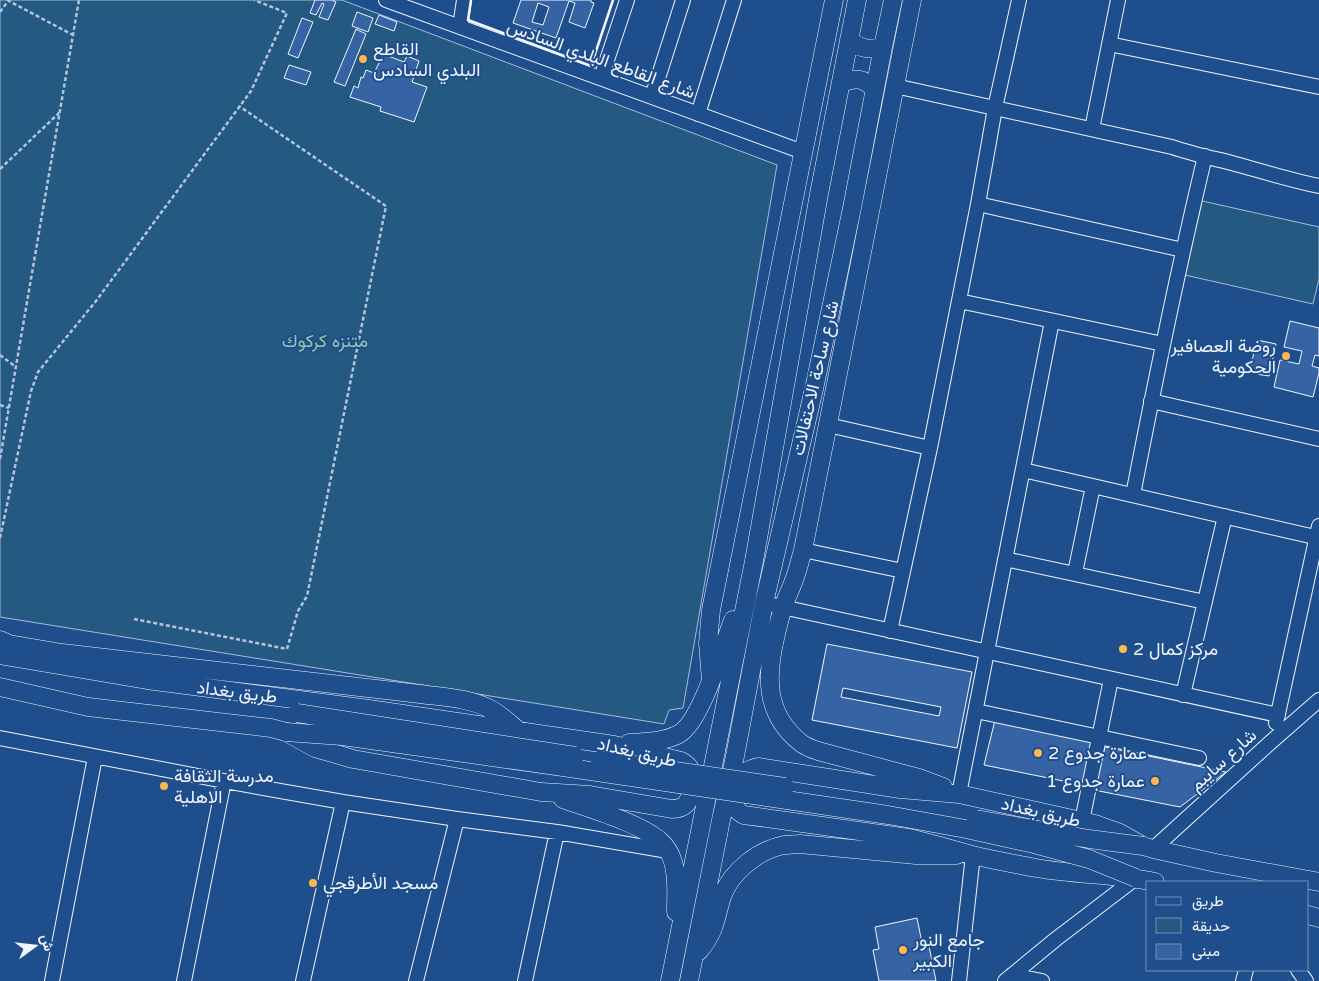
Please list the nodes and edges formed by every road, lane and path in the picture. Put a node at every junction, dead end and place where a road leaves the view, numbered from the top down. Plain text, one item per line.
1 (7, 0) edge
2 (79, 0) edge
3 (254, 0) edge
4 (386, 0) edge
5 (464, 0) edge
6 (627, 0) edge
7 (683, 0) edge
8 (734, 0) edge
9 (834, 0) edge
10 (857, 0) edge
11 (893, 0) edge
12 (912, 0) edge
13 (1019, 0) edge
14 (1118, 0) edge
15 (0, 12) edge
16 (460, 27) junction
17 (73, 35) junction
18 (849, 40) junction
19 (1109, 44) junction
20 (883, 46) junction
21 (601, 78) junction
22 (841, 83) junction
23 (895, 86) junction
24 (1319, 87) edge
25 (875, 90) junction
26 (652, 97) junction
27 (239, 106) junction
28 (995, 108) junction
29 (60, 112) junction
30 (698, 114) junction
31 (1092, 129) junction
32 (803, 152) junction
33 (1205, 156) junction
34 (0, 169) edge
35 (1319, 186) edge
36 (796, 189) junction
37 (819, 194) junction
38 (978, 204) junction
39 (852, 208) junction
40 (870, 212) junction
41 (1182, 250) junction
42 (959, 301) junction
43 (1052, 321) junction
44 (1163, 344) junction
45 (0, 355) edge
46 (16, 367) junction
47 (814, 389) junction
48 (834, 392) junction
49 (1151, 401) junction
50 (0, 405) edge
51 (9, 408) junction
52 (828, 425) junction
53 (1319, 439) edge
54 (930, 448) junction
55 (0, 460) edge
56 (1023, 470) junction
57 (1093, 486) junction
58 (1133, 495) junction
59 (1225, 516) junction
60 (1318, 534) edge
61 (0, 538) edge
62 (803, 550) junction
63 (1005, 559) junction
64 (754, 561) junction
65 (903, 571) junction
66 (1075, 573) junction
67 (1205, 602) junction
68 (764, 603) junction
69 (783, 608) junction
70 (134, 619) dead end
71 (890, 631) junction
72 (0, 640) edge
73 (987, 652) junction
74 (0, 655) edge
75 (167, 664) junction
76 (1111, 679) junction
77 (711, 680) junction
78 (172, 684) junction
79 (0, 688) edge
80 (243, 693) junction
81 (1184, 695) junction
82 (1319, 700) edge
83 (976, 711) junction
84 (1278, 715) junction
85 (519, 731) junction
86 (286, 732) junction
87 (1099, 737) junction
88 (0, 738) edge
89 (1272, 741) junction
90 (614, 745) junction
91 (95, 757) junction
92 (1199, 758) dead end
93 (224, 781) junction
94 (541, 792) junction
95 (959, 794) junction
96 (343, 802) junction
97 (457, 819) junction
98 (1082, 821) junction
99 (557, 832) junction
100 (1148, 848) junction
101 (668, 851) junction
102 (973, 855) junction
103 (1136, 878) junction
104 (1150, 881) edge
105 (1319, 882) edge
106 (675, 955) junction
107 (693, 960) junction
108 (1008, 978) edge
109 (52, 981) edge
110 (184, 981) edge
111 (303, 981) edge
112 (416, 981) edge
113 (525, 981) edge
114 (670, 981) edge
115 (689, 981) edge
116 (959, 981) edge
117 (1042, 981) edge

1 - 15 path
1 - 17 path
2 - 17 path
3 - 27 path
4 - 16 street, شارع القاطع البلدي السادس
5 - 16 street
6 - 21 street
7 - 26 street
8 - 30 street
9 - 32 main road
10 - 18 main road, شارع ساحة الاحتفالات
11 - 20 main road, شارع ساحة الاحتفالات
12 - 23 main road
13 - 28 street
14 - 19 street
16 - 21 street, شارع القاطع البلدي السادس
17 - 29 path
18 - 20 main road
18 - 22 main road, شارع ساحة الاحتفالات
19 - 24 street
19 - 31 street
20 - 25 main road, شارع ساحة الاحتفالات
21 - 26 street, شارع القاطع البلدي السادس
22 - 25 main road
22 - 37 main road, شارع ساحة الاحتفالات
23 - 28 street
23 - 40 main road
25 - 39 main road, شارع ساحة الاحتفالات
26 - 30 street, شارع القاطع البلدي السادس
27 - 61 path
27 - 70 path
28 - 31 street
28 - 38 street
29 - 34 path
29 - 46 path
30 - 32 street, شارع القاطع البلدي السادس
31 - 33 street
32 - 36 main road
33 - 35 street
33 - 41 street
36 - 37 main road
36 - 77 main road
37 - 64 main road, شارع ساحة الاحتفالات
38 - 41 street
38 - 42 street
39 - 40 main road
39 - 47 main road, شارع ساحة الاحتفالات
40 - 48 main road
41 - 44 street
42 - 43 street
42 - 54 street
43 - 44 street
43 - 56 street
44 - 49 street
45 - 46 path
46 - 51 path
47 - 48 main road
47 - 68 main road, شارع ساحة الاحتفالات
48 - 52 main road
49 - 53 street
49 - 58 street
50 - 51 path
51 - 55 path
52 - 54 street
52 - 62 main road
54 - 65 street
56 - 57 street
56 - 63 street
57 - 58 street
57 - 66 street
58 - 59 street
59 - 60 street
59 - 67 street
60 - 84 street
62 - 65 street
62 - 69 main road
63 - 66 street
63 - 73 street
64 - 77 main road
64 - 106 main road, شارع ساحة الاحتفالات
65 - 71 street
66 - 67 street
67 - 81 street
68 - 69 street
68 - 107 main road, شارع ساحة الاحتفالات
69 - 71 street
69 - 95 main road
71 - 73 street
72 - 75 main road
73 - 76 street
73 - 83 street
74 - 78 main road, طريق بغداد
75 - 78 main road
75 - 85 main road
76 - 81 street
76 - 87 street
77 - 90 main road
78 - 80 main road, طريق بغداد
79 - 86 main road, طريق بغداد
80 - 85 main road, طريق بغداد
80 - 100 main road, bridge
81 - 84 street
82 - 89 street, شارع سايبم
83 - 87 street
83 - 95 street
84 - 89 street
85 - 90 main road, طريق بغداد
86 - 94 main road, طريق بغداد
86 - 103 main road, bridge
87 - 92 street
87 - 98 street
88 - 91 street
89 - 100 street, شارع سايبم
90 - 94 main road, طريق بغداد
91 - 93 street
91 - 109 street
93 - 96 street
93 - 110 street
94 - 101 main road
95 - 98 main road, طريق بغداد
95 - 102 main road, طريق بغداد
96 - 97 street
96 - 111 street
97 - 99 street
97 - 112 street
98 - 100 main road, طريق بغداد
99 - 101 street
99 - 113 street
100 - 105 main road, طريق بغداد
101 - 106 main road
102 - 103 main road, طريق بغداد
102 - 107 main road
102 - 116 street
103 - 104 main road, طريق بغداد
103 - 108 street
106 - 114 main road
107 - 115 main road, شارع ساحة الاحتفالات
108 - 117 street

